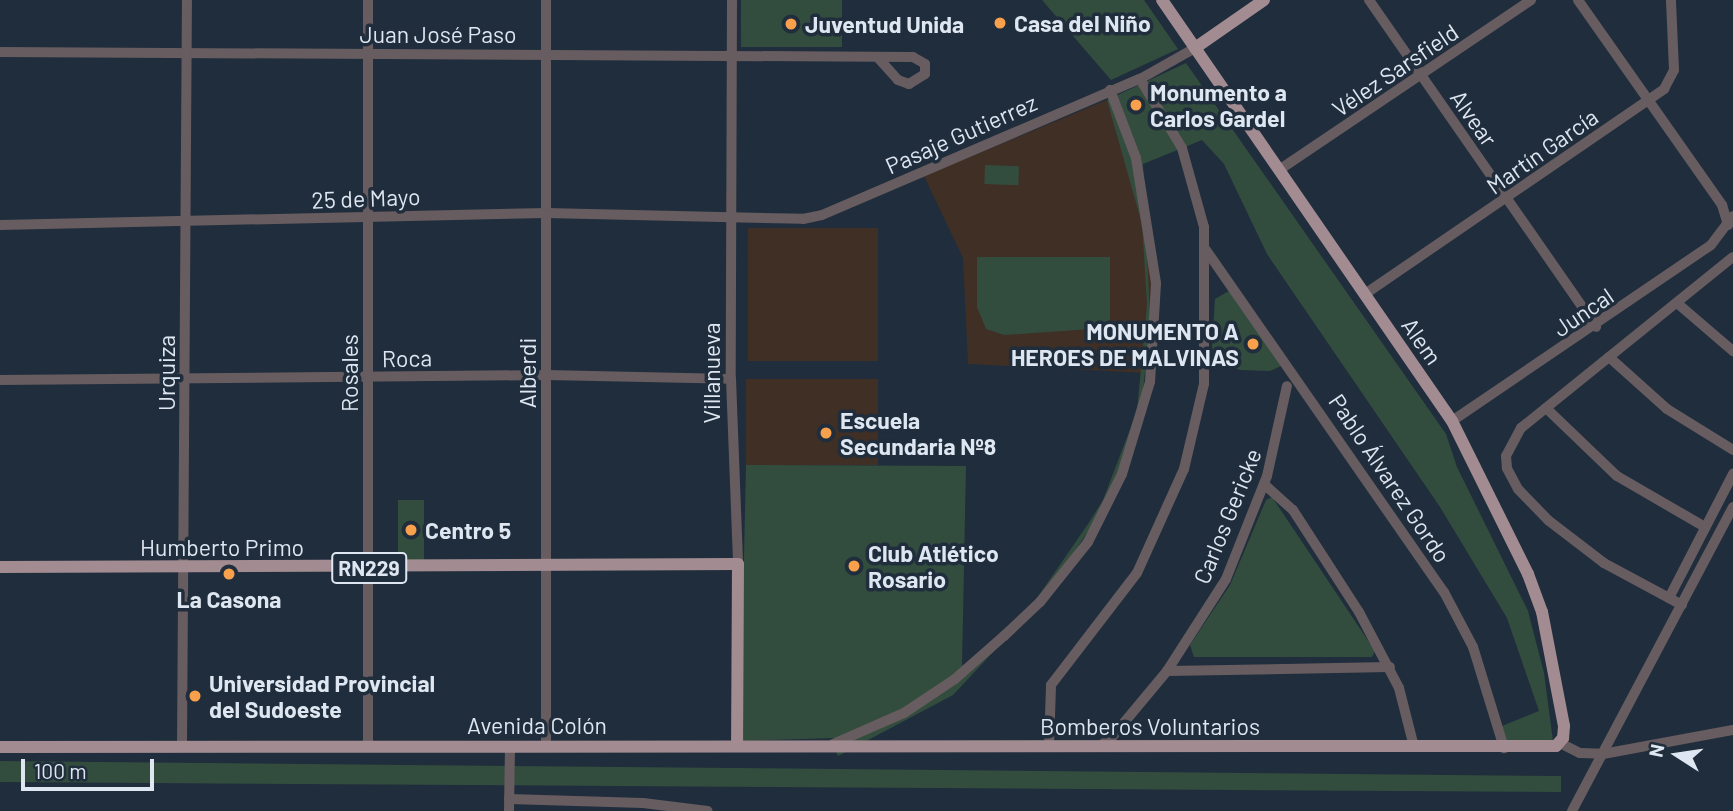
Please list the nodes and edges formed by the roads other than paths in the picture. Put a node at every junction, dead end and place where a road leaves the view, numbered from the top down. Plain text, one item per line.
1 (187, 0) edge
2 (368, 0) edge
3 (546, 0) edge
4 (732, 0) edge
5 (1162, 0) edge
6 (1264, 0) edge
7 (1369, 0) edge
8 (1531, 0) edge
9 (1578, 0) edge
10 (1671, 0) edge
11 (1195, 48) junction
12 (0, 52) edge
13 (368, 52) junction
14 (186, 53) junction
15 (546, 53) junction
16 (732, 57) junction
17 (877, 57) junction
18 (1422, 77) junction
19 (1140, 79) junction
20 (1110, 90) junction
21 (1647, 100) junction
22 (1279, 170) junction
23 (1508, 200) junction
24 (546, 213) junction
25 (368, 216) junction
26 (733, 219) junction
27 (1731, 221) edge
28 (186, 223) junction
29 (0, 225) edge
30 (1206, 250) junction
31 (1733, 257) edge
32 (1364, 294) junction
33 (1677, 303) junction
34 (1596, 327) junction
35 (1733, 351) edge
36 (1609, 357) junction
37 (546, 375) junction
38 (368, 379) junction
39 (731, 379) junction
40 (0, 380) edge
41 (186, 380) junction
42 (1287, 386) dead end
43 (1546, 408) junction
44 (1452, 421) junction
45 (1733, 450) edge
46 (1733, 474) edge
47 (1264, 484) junction
48 (1733, 508) edge
49 (1705, 527) junction
50 (738, 564) junction
51 (0, 567) edge
52 (546, 567) junction
53 (184, 568) junction
54 (369, 568) junction
55 (1669, 598) junction
56 (1682, 605) junction
57 (1390, 667) junction
58 (1167, 671) junction
59 (1733, 730) edge
60 (1560, 743) junction
61 (737, 745) junction
62 (368, 746) junction
63 (510, 746) junction
64 (546, 746) junction
65 (822, 746) junction
66 (1049, 746) junction
67 (0, 747) edge
68 (182, 747) junction
69 (1099, 747) junction
70 (1414, 747) junction
71 (1504, 748) junction
72 (1603, 754) junction
73 (509, 799) junction
74 (509, 811) edge
75 (708, 811) edge
76 (1572, 811) edge

1 - 14 street, Urquiza
2 - 13 street, Rosales
3 - 15 street, Alberdi
4 - 16 street, Villanueva
5 - 11 main road, Alem
6 - 11 main road
7 - 18 street, Alvear
8 - 18 street, Vélez Sarsfield
9 - 21 street
10 - 21 street, Martín García
11 - 19 street, Pasaje Gutierrez
11 - 22 main road, Alem
12 - 14 street, Juan José Paso
13 - 14 street, Juan José Paso
13 - 15 street, Juan José Paso
13 - 25 street, Rosales
14 - 28 street, Urquiza
15 - 16 street, Juan José Paso
15 - 24 street, Alberdi
16 - 17 street, Juan José Paso
16 - 26 street, Villanueva
17 - 17 street, Juan José Paso
18 - 22 street, Vélez Sarsfield
18 - 23 street, Alvear
19 - 20 street, Pasaje Gutierrez
19 - 30 street
20 - 26 street, Pasaje Gutierrez
20 - 65 street
21 - 23 street, Martín García
21 - 27 street
22 - 32 main road, Alem
23 - 32 street, Martín García
23 - 34 street, Alvear
24 - 25 street, 25 de Mayo
24 - 26 street, 25 de Mayo
24 - 37 street, Alberdi
25 - 28 street, 25 de Mayo
25 - 38 street, Rosales
26 - 39 street, Villanueva
27 - 34 street, Juncal
28 - 29 street, 25 de Mayo
28 - 41 street, Urquiza
30 - 66 street
30 - 71 street, Pablo Álvarez Gordo
31 - 33 street
32 - 44 main road, Alem
33 - 35 street
33 - 36 street
34 - 44 street, Juncal
36 - 43 street
36 - 45 street
37 - 38 street, Roca
37 - 39 street, Roca
37 - 52 street, Alberdi
38 - 41 street, Roca
38 - 54 street, Rosales
39 - 50 street, Villanueva
40 - 41 street, Roca
41 - 53 street, Urquiza
42 - 47 street, Carlos Gericke
43 - 49 street
43 - 55 street
44 - 60 main road, Alem
46 - 49 street
47 - 57 street
47 - 58 street, Carlos Gericke
48 - 56 street
49 - 55 street
50 - 52 main road, Humberto Primo / RN229
50 - 61 main road, Villanueva
51 - 53 main road, Humberto Primo / RN229
52 - 54 main road, Humberto Primo / RN229
52 - 64 street, Alberdi
53 - 54 main road, Humberto Primo / RN229
53 - 68 street, Urquiza
54 - 62 street, Rosales
55 - 56 street
56 - 72 street
57 - 58 street
57 - 70 street
58 - 69 street, Carlos Gericke
59 - 72 street
60 - 71 main road, Bomberos Voluntarios
60 - 72 street
61 - 64 main road, Avenida Colón
61 - 65 main road, Bomberos Voluntarios
62 - 63 main road, Avenida Colón
62 - 68 main road, Avenida Colón
63 - 64 main road, Avenida Colón
63 - 73 street
65 - 66 main road, Bomberos Voluntarios
66 - 69 main road, Bomberos Voluntarios
67 - 68 main road, Avenida Colón
69 - 70 main road, Bomberos Voluntarios
70 - 71 main road, Bomberos Voluntarios
72 - 76 street
73 - 74 street
73 - 75 street

